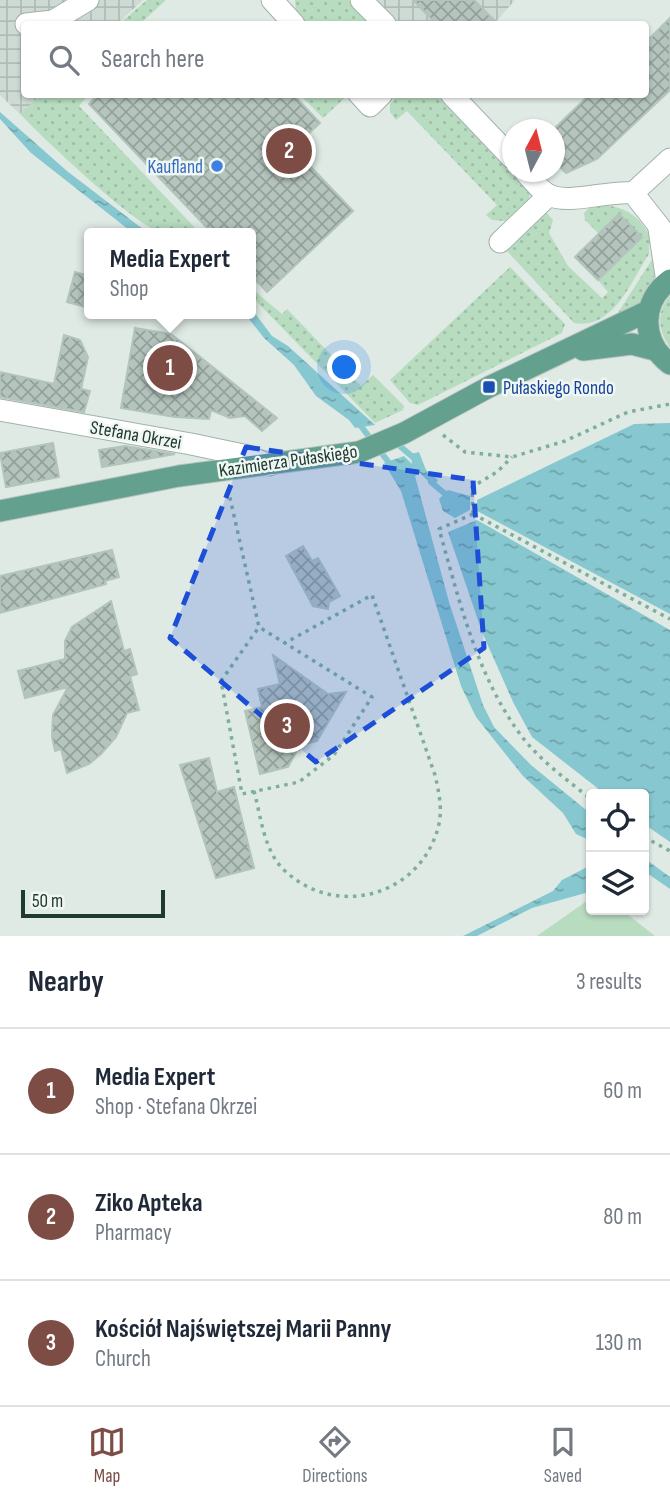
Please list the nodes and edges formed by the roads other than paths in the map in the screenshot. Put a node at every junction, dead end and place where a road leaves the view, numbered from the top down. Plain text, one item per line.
1 (88, 0) edge
2 (272, 0) edge
3 (361, 0) edge
4 (55, 21) edge
5 (291, 21) edge
6 (382, 21) edge
7 (363, 98) edge
8 (378, 98) edge
9 (455, 98) edge
10 (502, 147) edge
11 (670, 159) edge
12 (535, 182) edge
13 (633, 193) junction
14 (549, 195) junction
15 (667, 230) edge
16 (500, 243) dead end
17 (669, 281) edge
18 (648, 312) junction
19 (557, 355) junction
20 (663, 357) edge
21 (0, 410) edge
22 (269, 466) junction
23 (0, 511) edge

1 - 4 street
2 - 5 street
3 - 6 street
7 - 8 street
9 - 10 street
11 - 13 street
12 - 14 street
13 - 14 street
13 - 15 street
14 - 16 street
15 - 17 street
17 - 18 main road
18 - 19 main road, Kazimierza Pułaskiego
18 - 20 main road
19 - 20 main road, Kazimierza Pułaskiego
19 - 22 main road, Kazimierza Pułaskiego
21 - 22 street, Stefana Okrzei
22 - 23 main road, Kazimierza Pułaskiego

